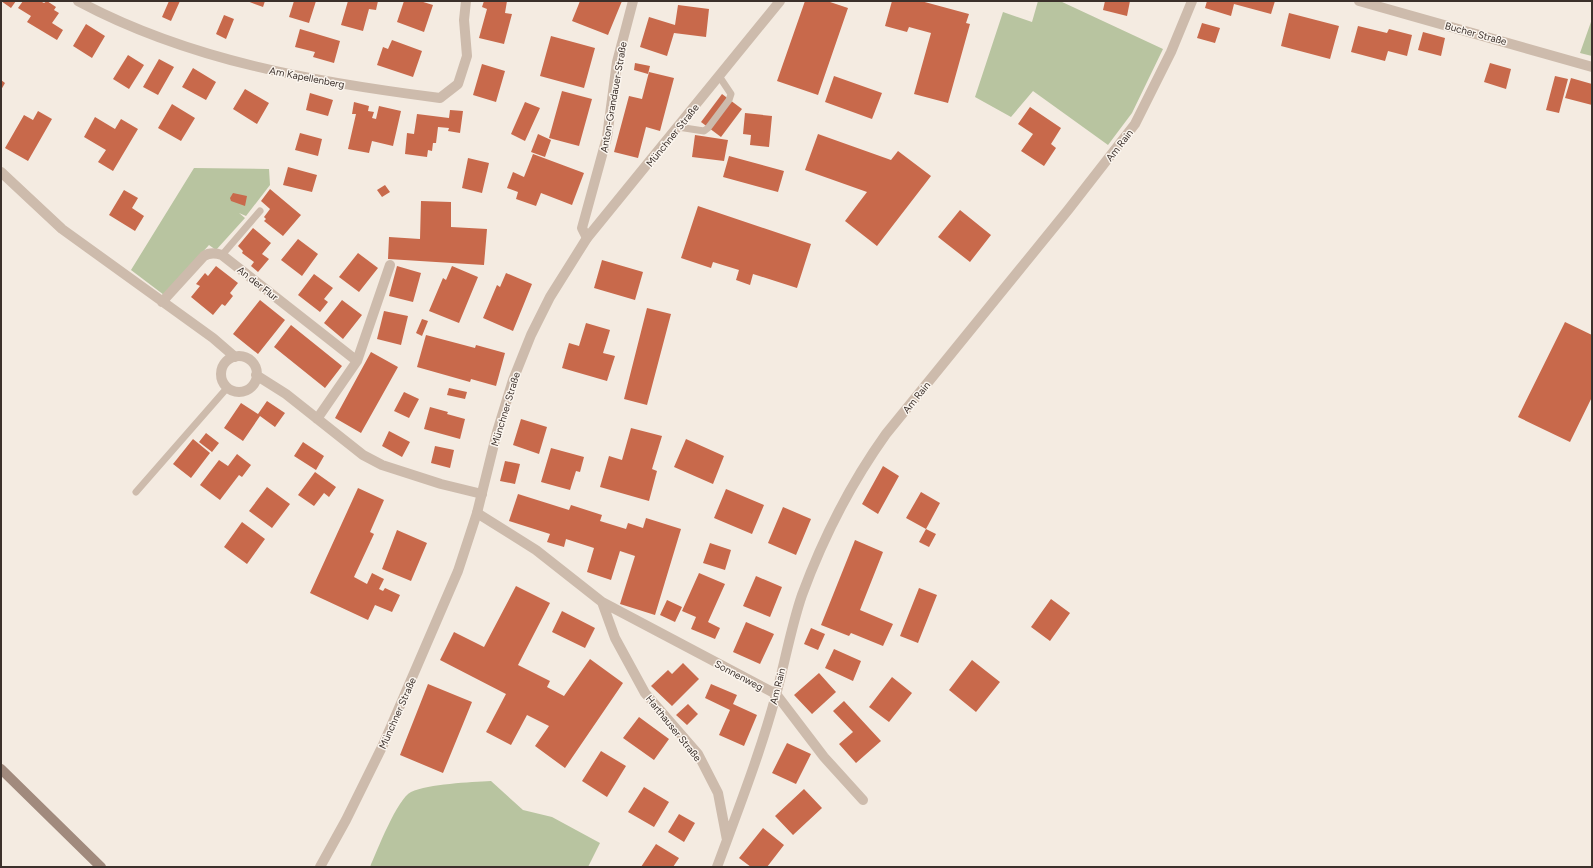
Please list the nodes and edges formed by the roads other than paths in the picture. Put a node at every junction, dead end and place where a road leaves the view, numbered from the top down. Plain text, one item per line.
1 (78, 1) edge
2 (466, 1) edge
3 (633, 1) edge
4 (780, 1) edge
5 (1192, 1) edge
6 (1359, 1) edge
7 (1592, 66) edge
8 (719, 76) junction
9 (678, 127) junction
10 (1, 172) edge
11 (260, 211) dead end
12 (587, 238) junction
13 (222, 255) junction
14 (390, 265) dead end
15 (162, 302) junction
16 (235, 357) junction
17 (357, 361) junction
18 (256, 375) junction
19 (227, 388) junction
20 (317, 419) junction
21 (136, 492) dead end
22 (482, 494) junction
23 (477, 513) junction
24 (602, 602) junction
25 (776, 694) junction
26 (1, 769) edge
27 (863, 800) dead end
28 (727, 840) junction
29 (100, 867) edge
30 (320, 867) edge
31 (717, 867) edge

1 - 2 street, Am Kapellenberg
3 - 12 street, Anton-Grandauer-Straße
4 - 8 street, Münchner Straße
5 - 25 street, Am Rain
6 - 7 street, Bucher Straße
8 - 9 street, Münchner Straße
8 - 9 lane
9 - 12 street, Münchner Straße
10 - 15 street
11 - 13 lane
12 - 22 street, Münchner Straße
13 - 15 street
13 - 17 street, An der Flur
14 - 17 street
15 - 16 street
16 - 18 street
16 - 19 street
17 - 20 street
18 - 19 street
18 - 20 street
19 - 21 lane
20 - 22 street
22 - 23 street, Münchner Straße
23 - 24 street
23 - 30 street, Münchner Straße
24 - 25 street, Sonnenweg
24 - 28 street, Harthauser Straße
25 - 27 street, Sonnenweg
25 - 28 street, Am Rain
26 - 29 main road
28 - 31 street

